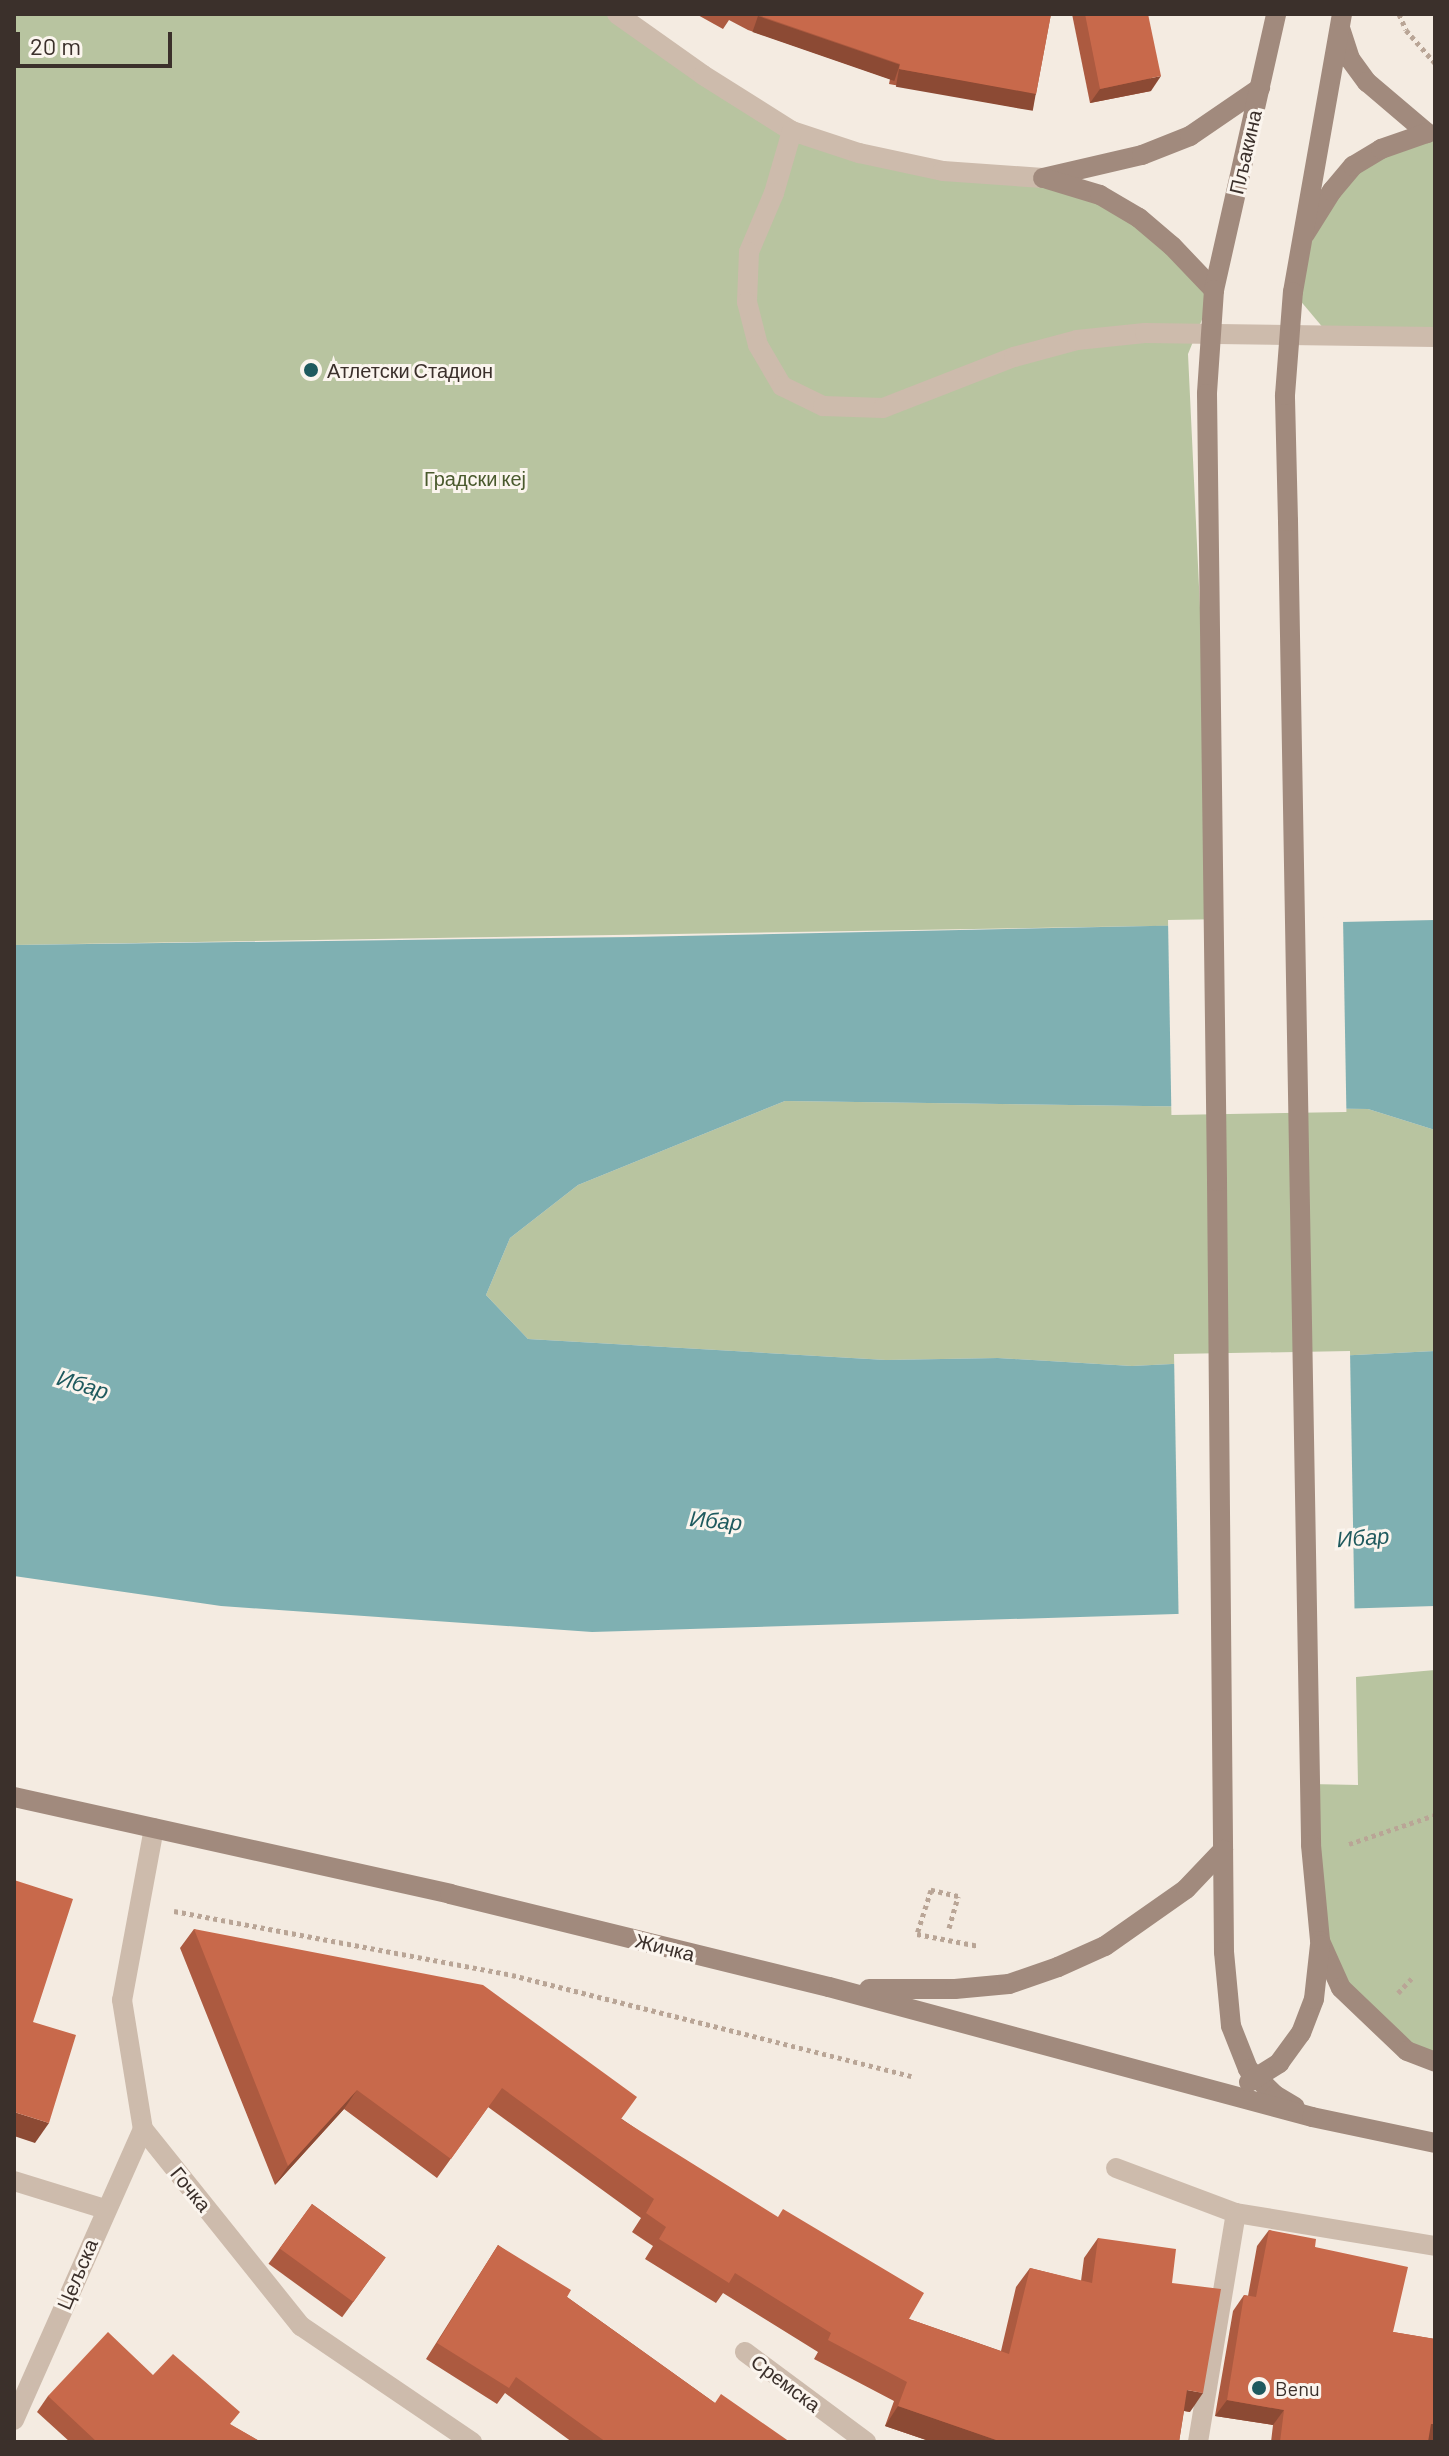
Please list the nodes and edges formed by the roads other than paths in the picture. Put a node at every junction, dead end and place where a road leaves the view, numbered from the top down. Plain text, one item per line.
1 (617, 14) edge
2 (1276, 14) edge
3 (1341, 20) edge
4 (1260, 88) junction
5 (792, 131) junction
6 (1431, 133) edge
7 (1043, 178) junction
8 (1299, 244) junction
9 (1214, 290) junction
10 (1435, 337) edge
11 (14, 1797) edge
12 (154, 1828) junction
13 (1223, 1850) junction
14 (1320, 1941) junction
15 (829, 1987) junction
16 (1435, 2062) edge
17 (1259, 2079) junction
18 (1194, 2085) junction
19 (1312, 2117) junction
20 (143, 2129) junction
21 (1435, 2143) edge
22 (1116, 2168) dead end
23 (14, 2181) edge
24 (105, 2209) junction
25 (1236, 2213) junction
26 (1435, 2246) edge
27 (745, 2352) dead end
28 (14, 2420) edge
29 (472, 2442) edge
30 (866, 2442) edge
31 (1198, 2442) edge

1 - 5 street
2 - 4 main road, Пљакина
3 - 6 main road
3 - 8 main road
4 - 7 main road
4 - 9 main road, Пљакина
5 - 7 street
5 - 10 street
6 - 8 main road
7 - 9 main road
8 - 14 main road, bridge
9 - 13 main road, Пљакина, bridge
11 - 12 main road, Жичка
12 - 15 main road, Жичка
12 - 20 street, Гочка
13 - 15 main road
13 - 17 main road, Пљакина
14 - 16 main road
14 - 17 main road
15 - 18 main road, Жичка
17 - 18 main road
17 - 19 main road, Пљакина
18 - 19 main road, Жичка
19 - 21 main road, Жичка
20 - 24 street, Цељска
20 - 29 street, Гочка
22 - 25 street
23 - 24 street
24 - 28 street, Цељска
25 - 26 street
25 - 31 street
27 - 30 street, Сремска

